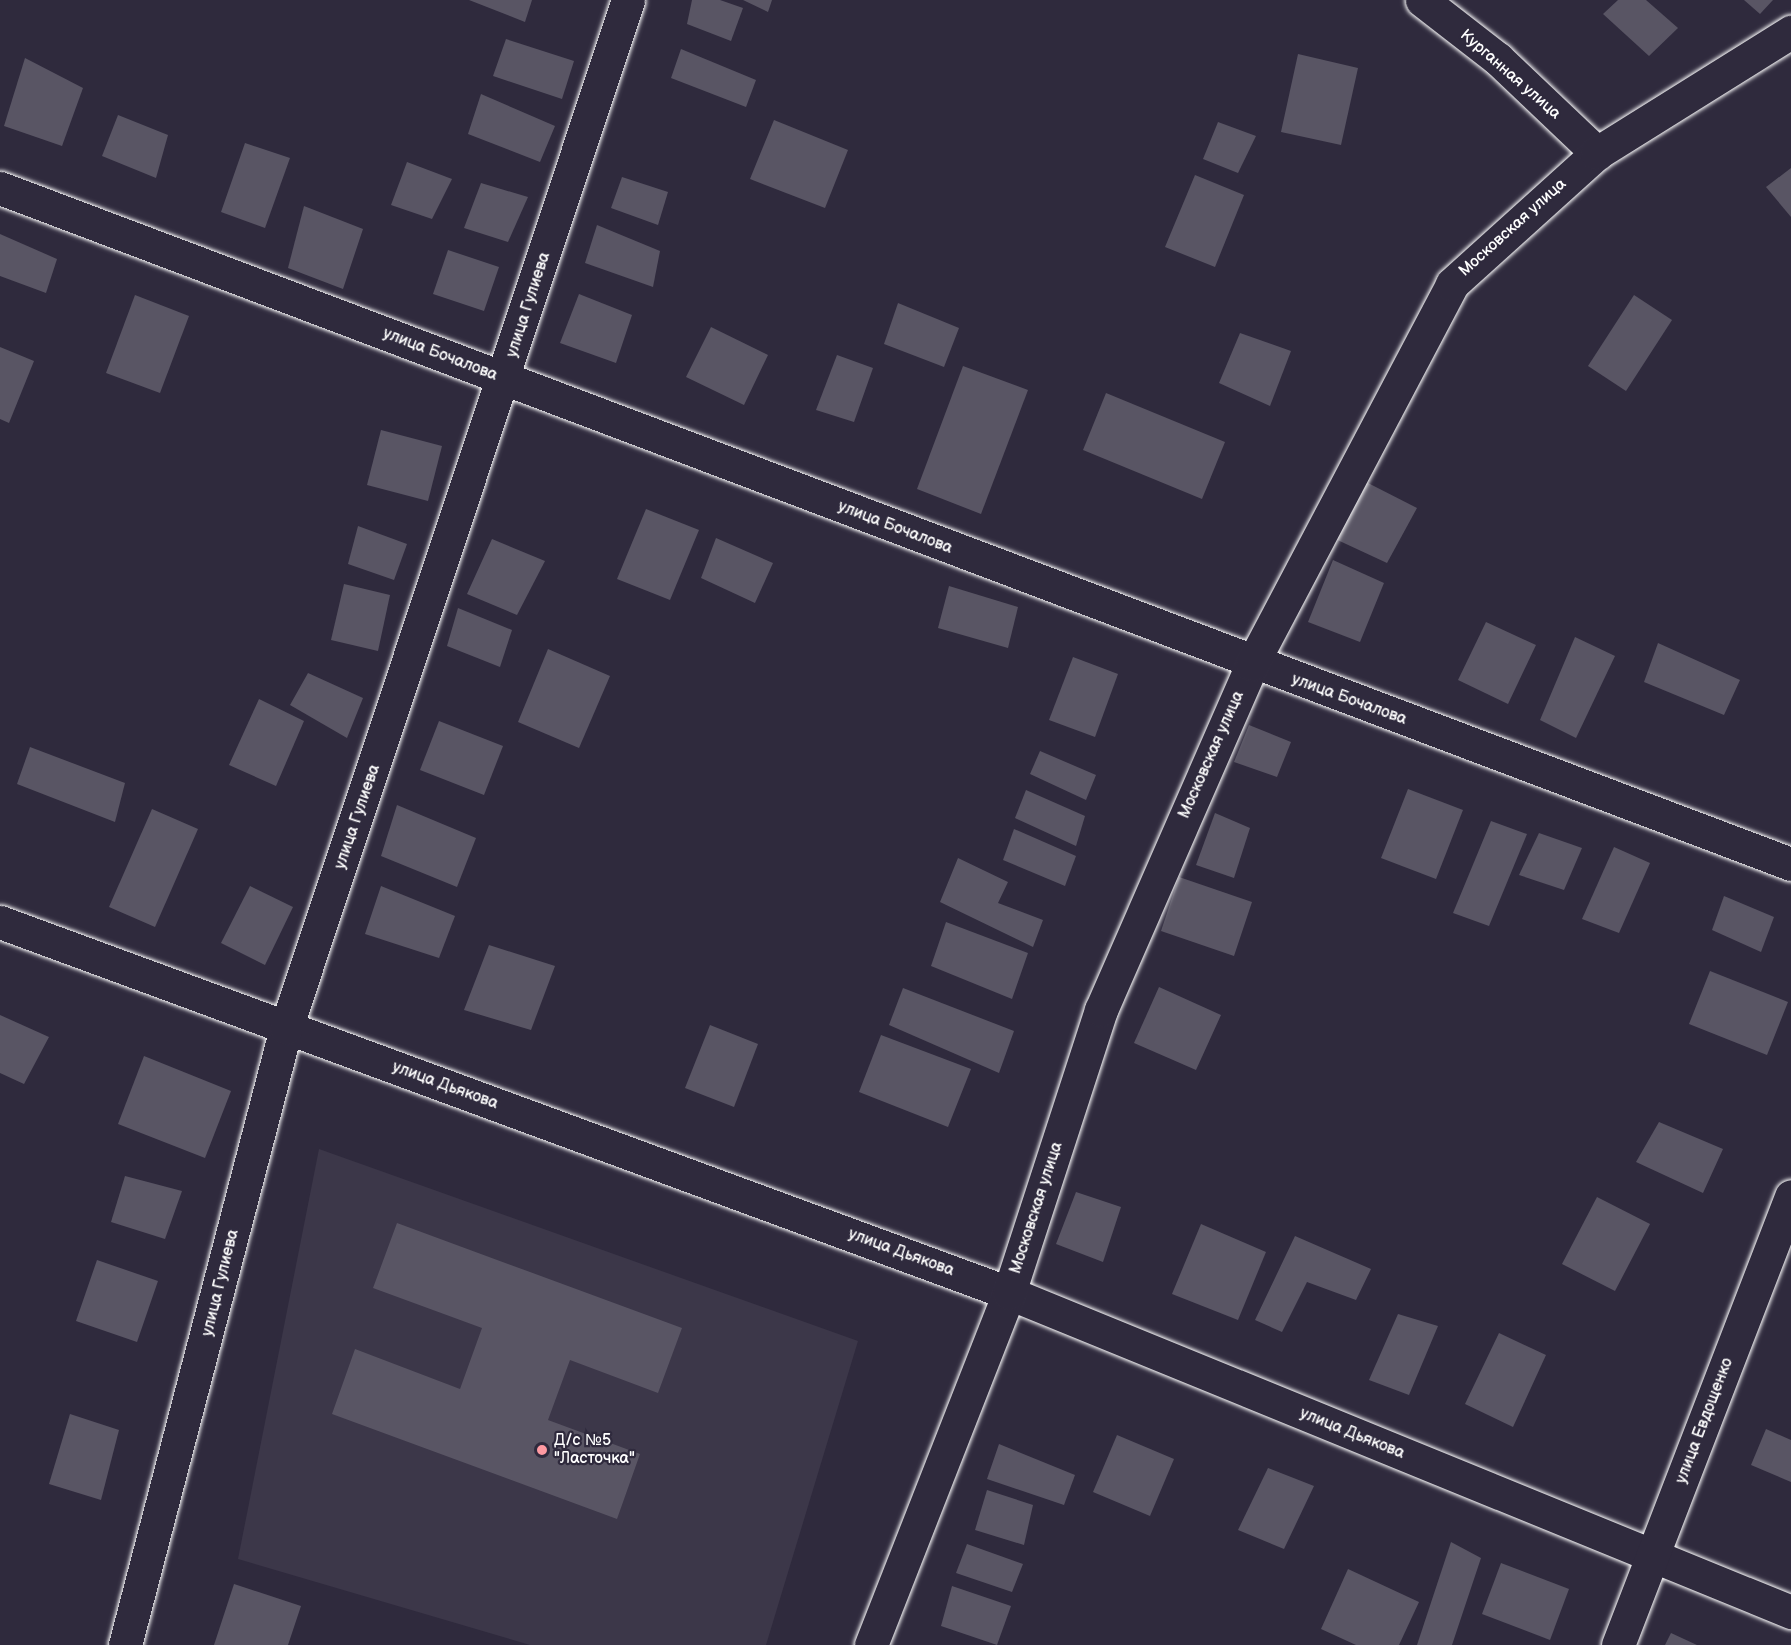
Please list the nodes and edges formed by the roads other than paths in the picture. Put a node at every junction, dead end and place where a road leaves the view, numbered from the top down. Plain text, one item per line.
1 (628, 0) edge
2 (1422, 0) edge
3 (1791, 32) edge
4 (1597, 153) junction
5 (0, 188) edge
6 (505, 380) junction
7 (1252, 664) junction
8 (1791, 864) edge
9 (0, 922) edge
10 (286, 1028) junction
11 (1791, 1196) edge
12 (1009, 1293) junction
13 (1653, 1558) junction
14 (1791, 1612) edge
15 (125, 1645) edge
16 (871, 1645) edge
17 (1618, 1645) edge

1 - 6 street, улица Гулиева
2 - 4 street, Курганная улица
3 - 4 street, Московская улица
4 - 7 street, Московская улица
5 - 6 street, улица Бочалова
6 - 7 street, улица Бочалова
6 - 10 street, улица Гулиева
7 - 8 street, улица Бочалова
7 - 12 street, Московская улица
9 - 10 street, улица Дьякова
10 - 12 street, улица Дьякова
10 - 15 street, улица Гулиева
11 - 13 street, улица Евдощенко
12 - 13 street, улица Дьякова
12 - 16 street, Московская улица
13 - 14 street, улица Дьякова
13 - 17 street, улица Евдощенко

